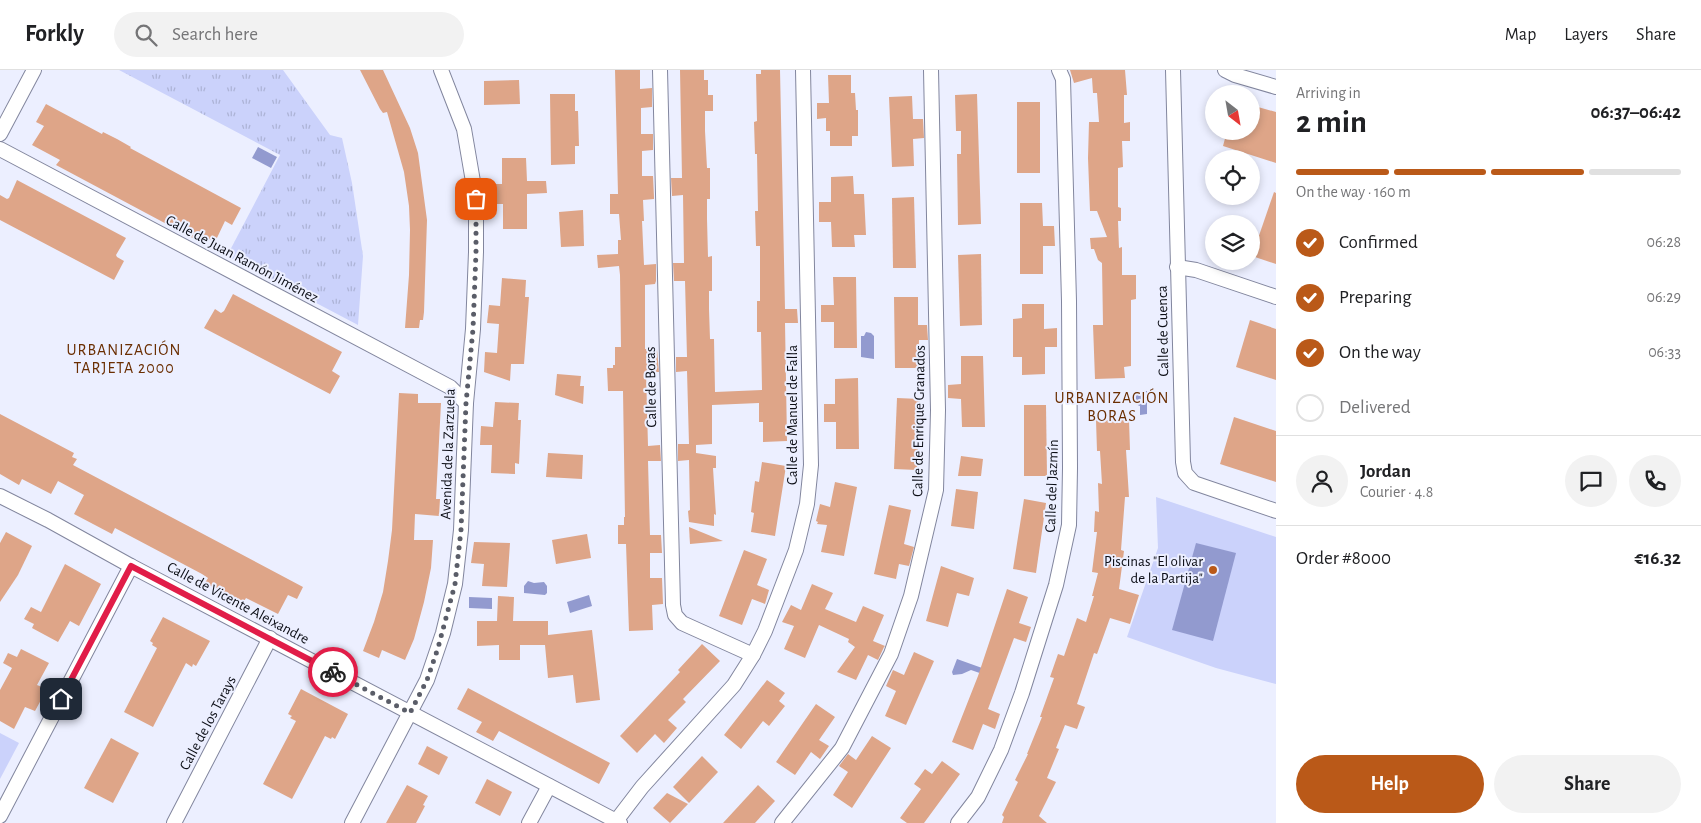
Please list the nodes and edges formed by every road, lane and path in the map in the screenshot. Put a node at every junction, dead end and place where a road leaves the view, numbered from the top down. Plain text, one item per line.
1 (34, 70) edge
2 (441, 70) edge
3 (660, 70) edge
4 (803, 70) edge
5 (931, 70) edge
6 (1059, 70) edge
7 (1225, 70) edge
8 (1177, 72) edge
9 (1276, 87) edge
10 (0, 134) edge
11 (0, 149) edge
12 (1178, 267) junction
13 (1276, 297) edge
14 (466, 403) junction
15 (0, 496) edge
16 (1276, 511) edge
17 (131, 566) junction
18 (270, 638) junction
19 (753, 655) junction
20 (410, 713) junction
21 (549, 786) junction
22 (0, 816) edge
23 (618, 822) edge
24 (174, 823) edge
25 (352, 823) edge
26 (529, 823) edge
27 (782, 823) edge
28 (958, 823) edge

1 - 10 street
2 - 14 street, Avenida de la Zarzuela
3 - 19 street, Calle de Boras
4 - 19 street, Calle de Manuel de Falla
5 - 27 street, Calle de Enrique Granados
6 - 28 street, Calle del Jazmín
7 - 9 street
8 - 12 street, Calle de Cuenca
11 - 14 street, Calle de Juan Ramón Jiménez
12 - 13 street, Calle de Cuenca
12 - 16 street, Calle de Cuenca
14 - 20 street, Avenida de la Zarzuela
15 - 17 street, Calle de Vicente Aleixandre
17 - 18 street, Calle de Vicente Aleixandre
17 - 22 street
18 - 20 street, Calle de Vicente Aleixandre
18 - 24 street, Calle de los Tarays
19 - 23 street, Calle de Manuel de Falla
20 - 21 street, Calle de Vicente Aleixandre
20 - 25 street, Avenida de la Zarzuela
21 - 23 street, Calle de Vicente Aleixandre
21 - 26 street

